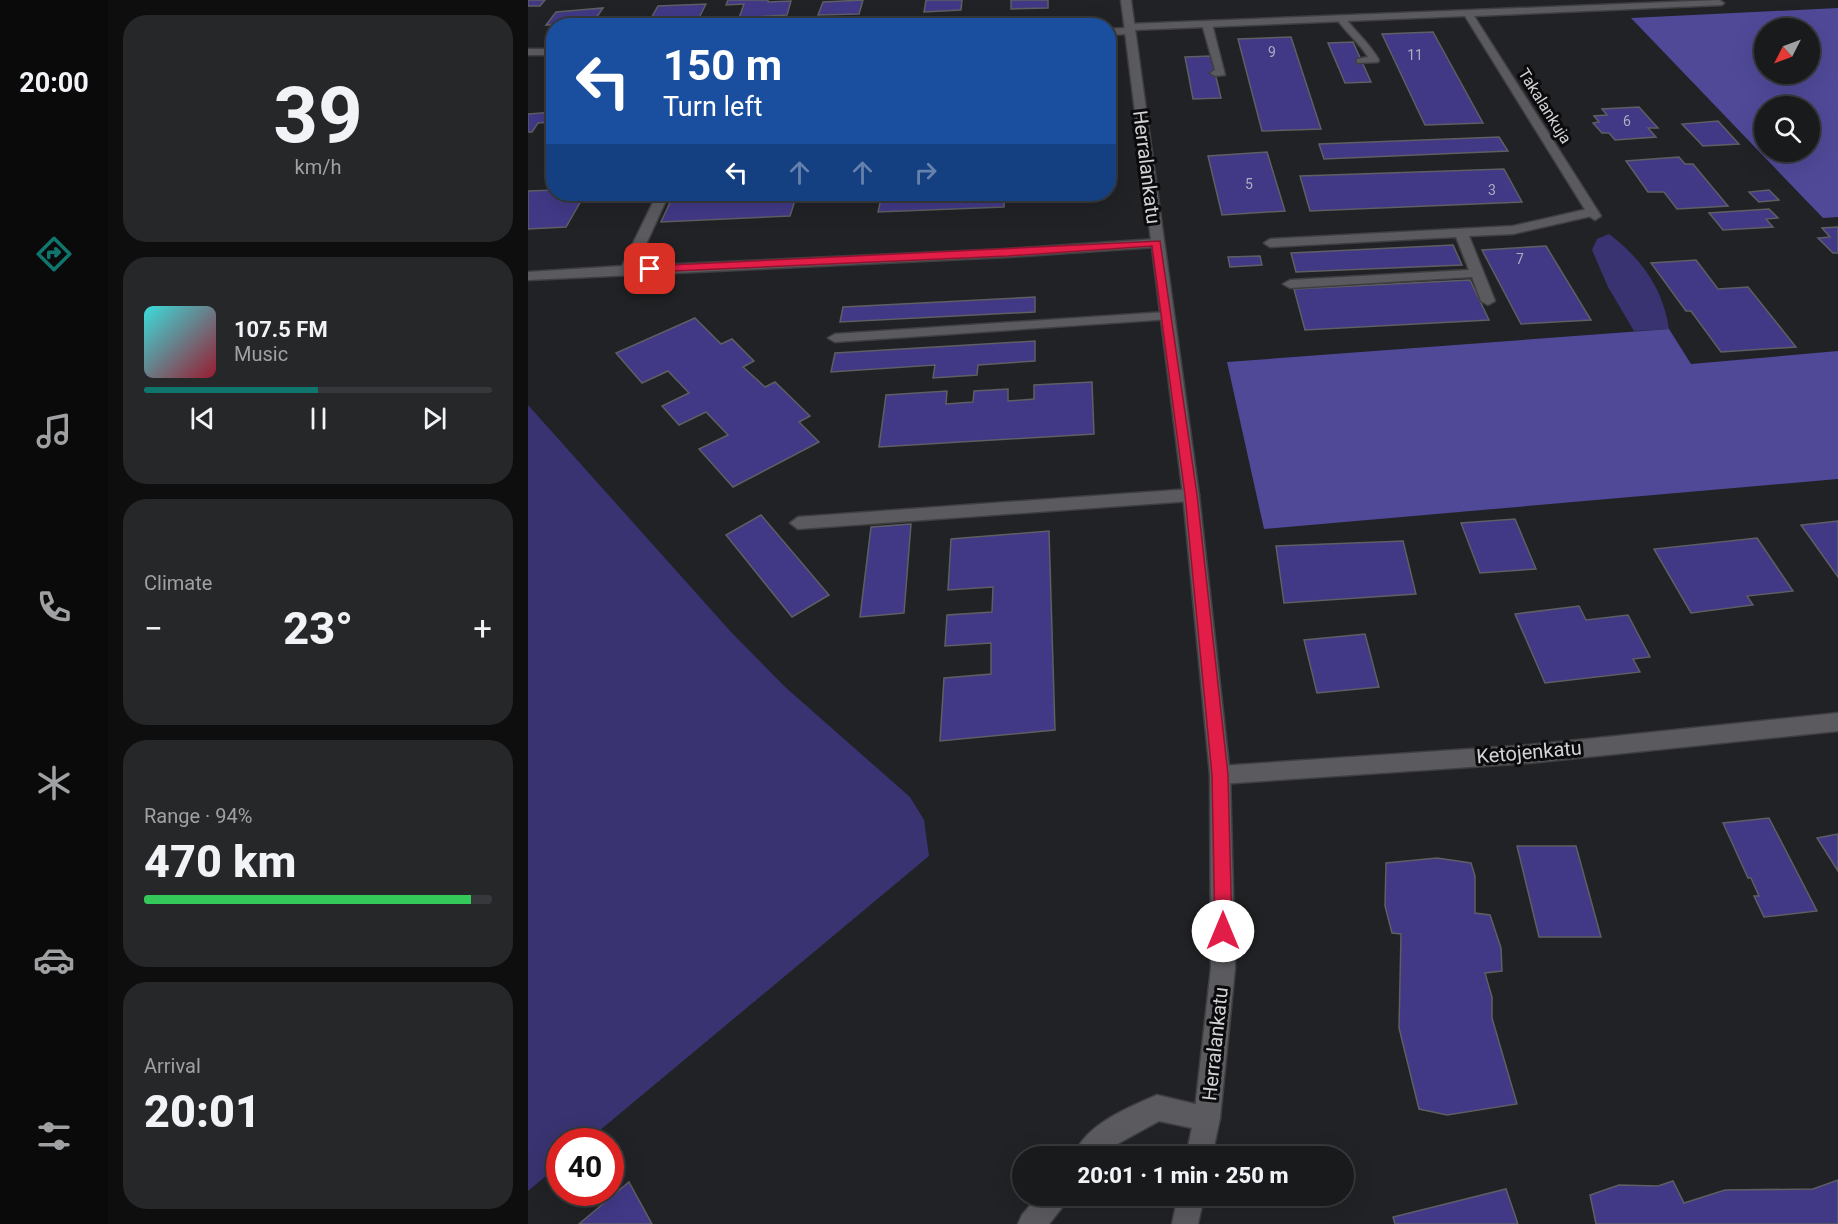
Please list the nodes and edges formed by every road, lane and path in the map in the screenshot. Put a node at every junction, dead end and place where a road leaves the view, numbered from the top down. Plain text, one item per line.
1 (1126, 0) edge
2 (1719, 3) dead end
3 (1468, 13) junction
4 (1341, 18) junction
5 (1207, 24) junction
6 (1129, 29) junction
7 (1116, 31) edge
8 (546, 51) edge
9 (528, 52) edge
10 (1361, 61) dead end
11 (1215, 73) dead end
12 (660, 201) edge
13 (1461, 233) junction
14 (1156, 243) junction
15 (1270, 243) dead end
16 (627, 270) junction
17 (1477, 273) junction
18 (528, 276) edge
19 (1290, 285) dead end
20 (1488, 301) dead end
21 (1166, 316) junction
22 (835, 338) dead end
23 (1191, 495) junction
24 (798, 523) dead end
25 (1838, 722) edge
26 (1220, 775) junction
27 (1208, 1118) junction
28 (1095, 1146) edge
29 (1201, 1146) edge
30 (1046, 1206) edge
31 (1189, 1206) edge
32 (1031, 1224) edge
33 (1185, 1224) edge

1 - 6 street, Herralankatu
2 - 3 street
3 - 4 street
3 - 13 street, Takalankuja
4 - 5 street
4 - 10 street
5 - 6 street
5 - 11 street
6 - 7 street
6 - 14 street, Herralankatu
8 - 9 street
12 - 16 street
13 - 15 street
13 - 17 street
14 - 16 street
14 - 21 street, Herralankatu
16 - 18 street
17 - 19 street
17 - 20 street
21 - 22 street
21 - 23 street, Herralankatu
23 - 24 street
23 - 26 street, Herralankatu
25 - 26 street, Ketojenkatu
26 - 27 street, Herralankatu
27 - 28 street
27 - 29 street, Herralankatu
30 - 32 street
31 - 33 street

